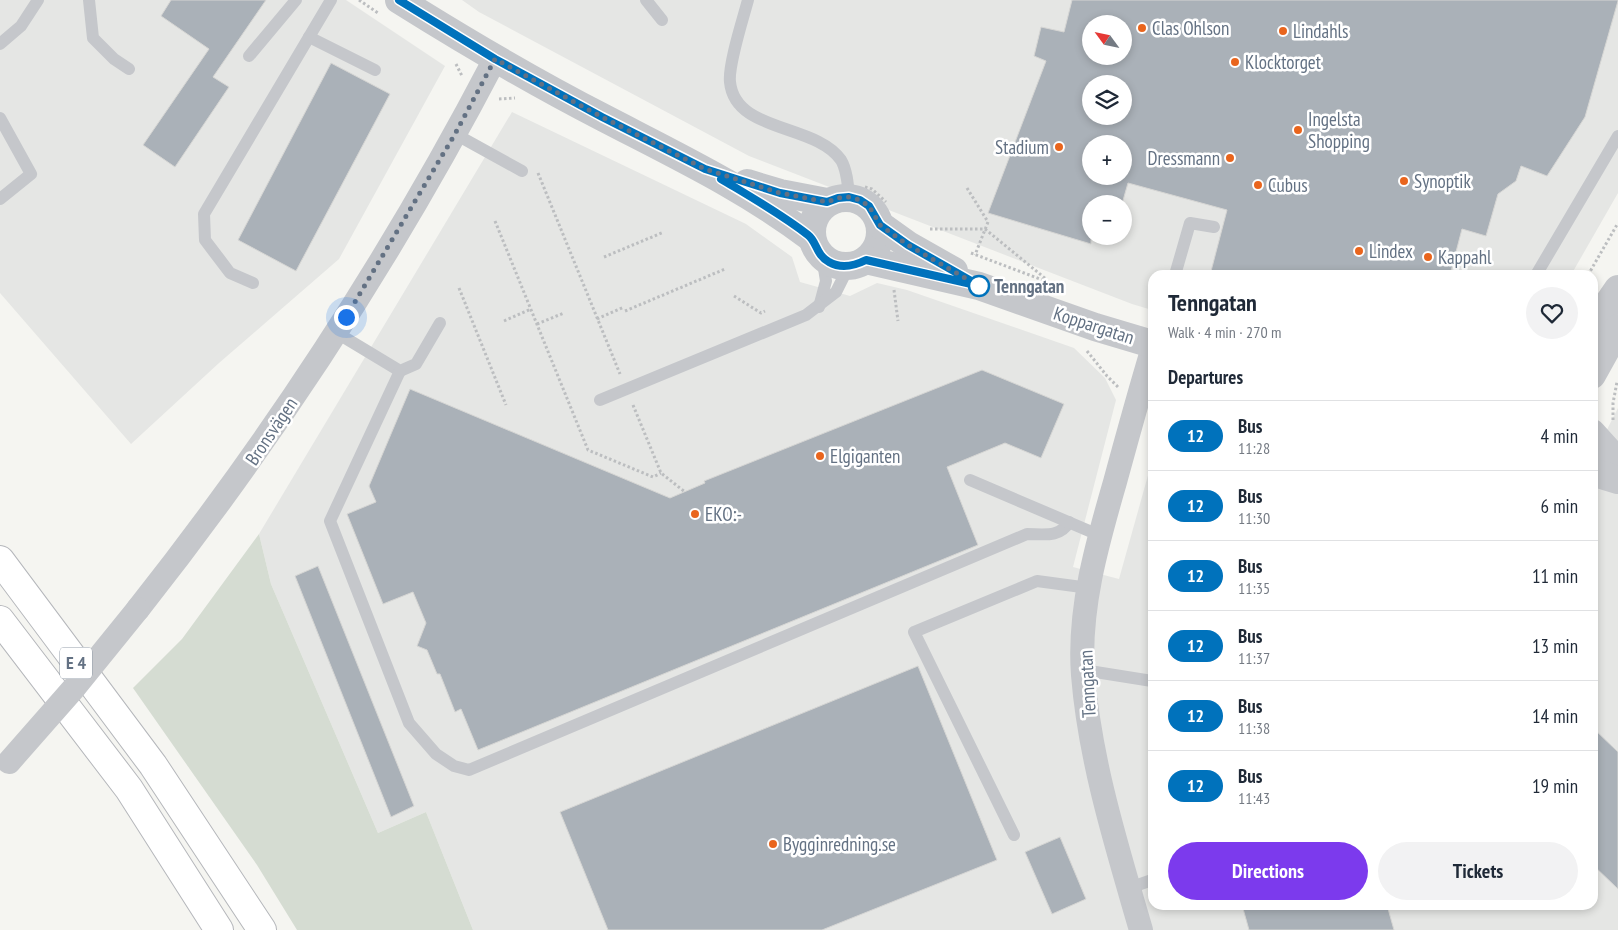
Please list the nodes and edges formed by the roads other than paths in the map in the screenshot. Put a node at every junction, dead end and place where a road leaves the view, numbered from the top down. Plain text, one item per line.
1 (38, 0) edge
2 (89, 0) edge
3 (296, 0) edge
4 (331, 0) edge
5 (399, 0) edge
6 (646, 0) edge
7 (748, 0) edge
8 (662, 20) dead end
9 (309, 37) junction
10 (0, 44) edge
11 (249, 56) dead end
12 (495, 59) junction
13 (130, 69) dead end
14 (375, 70) dead end
15 (0, 118) edge
16 (455, 134) junction
17 (1618, 136) edge
18 (705, 169) junction
19 (522, 171) dead end
20 (0, 198) edge
21 (838, 200) junction
22 (880, 225) junction
23 (1214, 227) dead end
24 (816, 247) junction
25 (858, 263) junction
26 (1176, 270) edge
27 (1539, 270) edge
28 (253, 283) dead end
29 (980, 286) junction
30 (1618, 289) edge
31 (819, 306) junction
32 (1598, 318) edge
33 (440, 323) dead end
34 (1618, 328) edge
35 (337, 333) junction
36 (1148, 343) edge
37 (1598, 364) edge
38 (1148, 365) edge
39 (400, 371) junction
40 (600, 400) dead end
41 (1604, 430) edge
42 (1618, 462) edge
43 (1598, 474) edge
44 (970, 480) dead end
45 (1618, 480) edge
46 (1069, 522) junction
47 (1101, 536) junction
48 (0, 560) edge
49 (1089, 588) junction
50 (0, 620) edge
51 (1083, 670) junction
52 (1148, 680) edge
53 (4, 766) edge
54 (1014, 835) dead end
55 (1148, 881) edge
56 (1129, 888) junction
57 (219, 930) edge
58 (262, 930) edge
59 (1141, 930) edge

1 - 10 lane
2 - 13 lane
3 - 11 lane
4 - 9 lane
5 - 12 street
6 - 8 lane
7 - 21 lane
9 - 14 lane
9 - 28 lane
12 - 16 street, Bronsvägen
12 - 18 street
15 - 20 lane
16 - 19 lane
16 - 35 street, Bronsvägen
17 - 27 lane
18 - 21 street
18 - 24 street
21 - 22 street
21 - 24 street
22 - 25 street
22 - 29 street, Koppargatan
23 - 26 lane
24 - 25 street
24 - 31 lane
25 - 29 street, Koppargatan
25 - 31 lane
29 - 36 street, Koppargatan
30 - 32 street
31 - 40 lane
33 - 39 lane
34 - 37 street
35 - 39 lane
35 - 53 street, Bronsvägen, bridge
38 - 47 street, Tenngatan
39 - 46 lane
41 - 42 street
43 - 45 street
44 - 46 lane
46 - 47 lane
47 - 49 street, Tenngatan
48 - 58 highway, E 4
49 - 51 street, Tenngatan
49 - 54 lane
50 - 57 highway, E 4
51 - 52 lane
51 - 56 street, Tenngatan
55 - 56 lane
56 - 59 street, Tenngatan

